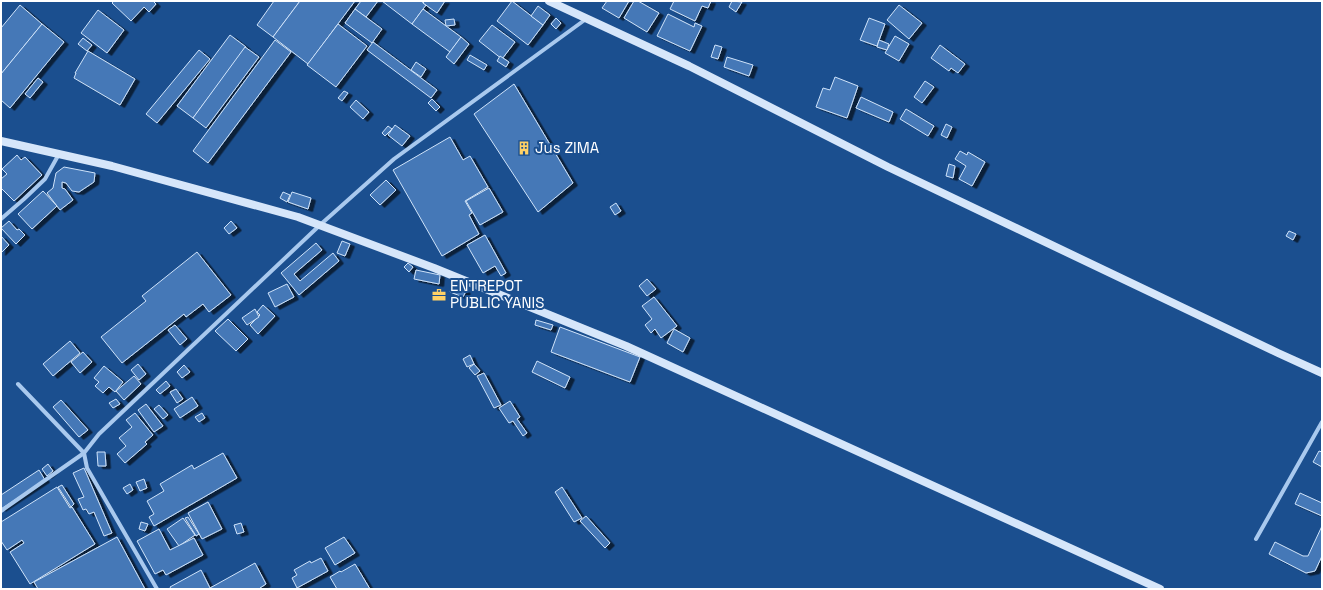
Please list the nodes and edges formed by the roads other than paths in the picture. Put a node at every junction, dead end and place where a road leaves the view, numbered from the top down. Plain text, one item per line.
1 (549, 1) edge
2 (562, 4) edge
3 (586, 19) junction
4 (1, 141) edge
5 (59, 154) junction
6 (1, 219) edge
7 (320, 225) junction
8 (1322, 373) edge
9 (18, 384) dead end
10 (1322, 422) edge
11 (84, 453) junction
12 (1, 511) edge
13 (1256, 539) dead end
14 (157, 589) edge
15 (1160, 589) edge

1 - 2 main road
2 - 3 main road
3 - 7 street
3 - 8 main road
4 - 5 main road
5 - 6 street
5 - 7 main road
7 - 11 street
7 - 15 main road
9 - 11 street
10 - 13 street
11 - 12 street
11 - 14 street

